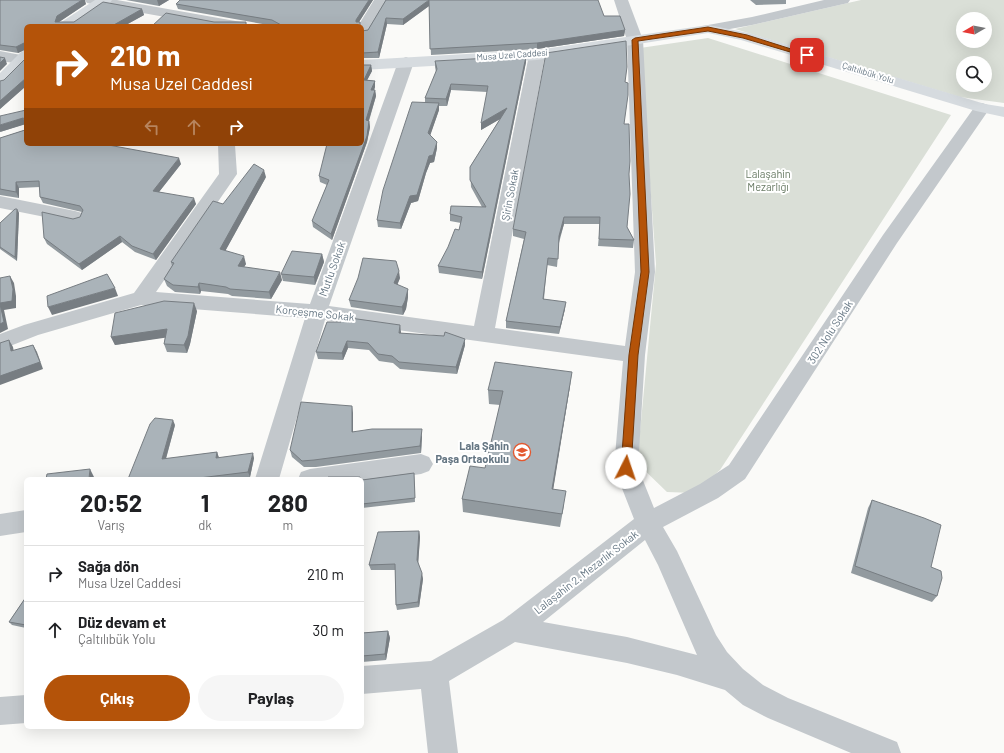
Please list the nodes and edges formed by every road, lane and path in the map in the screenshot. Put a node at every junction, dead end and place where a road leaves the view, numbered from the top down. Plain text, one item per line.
1 (381, 0) edge
2 (621, 0) edge
3 (843, 0) edge
4 (100, 1) edge
5 (68, 24) edge
6 (230, 24) edge
7 (364, 29) edge
8 (708, 29) junction
9 (635, 40) junction
10 (537, 55) junction
11 (0, 56) edge
12 (24, 57) edge
13 (406, 62) junction
14 (364, 65) edge
15 (0, 82) edge
16 (982, 108) junction
17 (1004, 112) edge
18 (226, 146) edge
19 (0, 202) edge
20 (76, 217) edge
21 (141, 298) junction
22 (316, 312) junction
23 (483, 334) junction
24 (0, 342) edge
25 (634, 355) junction
26 (421, 464) dead end
27 (268, 477) edge
28 (325, 477) edge
29 (24, 521) edge
30 (648, 523) junction
31 (0, 525) edge
32 (513, 629) junction
33 (434, 674) junction
34 (733, 679) junction
35 (364, 680) edge
36 (24, 708) edge
37 (0, 711) edge
38 (443, 753) edge
39 (886, 753) edge

1 - 7 street
2 - 9 street, Lalaşahin 2. Mezarlık Sokak
3 - 8 street
4 - 5 main road
4 - 6 street
8 - 9 main road, Musa Uzel Caddesi
8 - 16 main road, Çaltılıbük Yolu
9 - 10 main road, Musa Uzel Caddesi
9 - 25 street, Lalaşahin 2. Mezarlık Sokak
10 - 13 main road, Musa Uzel Caddesi
10 - 23 street, Şirin Sokak
11 - 12 street
12 - 15 main road
13 - 14 main road, Musa Uzel Caddesi
13 - 22 street, Mutlu Sokak
16 - 17 main road, Çaltılıbük Yolu
16 - 30 street, 302 Nolu Sokak
18 - 21 street
19 - 20 street
21 - 22 street, Korçeşme Sokak
21 - 24 street, Korçeşme Sokak
22 - 23 street, Korçeşme Sokak
22 - 27 street, Mutlu Sokak
23 - 25 street, Korçeşme Sokak
25 - 30 street, Lalaşahin 2. Mezarlık Sokak
26 - 28 street
29 - 31 street
30 - 32 street, Lalaşahin 2. Mezarlık Sokak
30 - 34 street
32 - 33 street, Lalaşahin 2. Mezarlık Sokak
32 - 34 street
33 - 35 street
33 - 38 street
34 - 39 street
36 - 37 street

